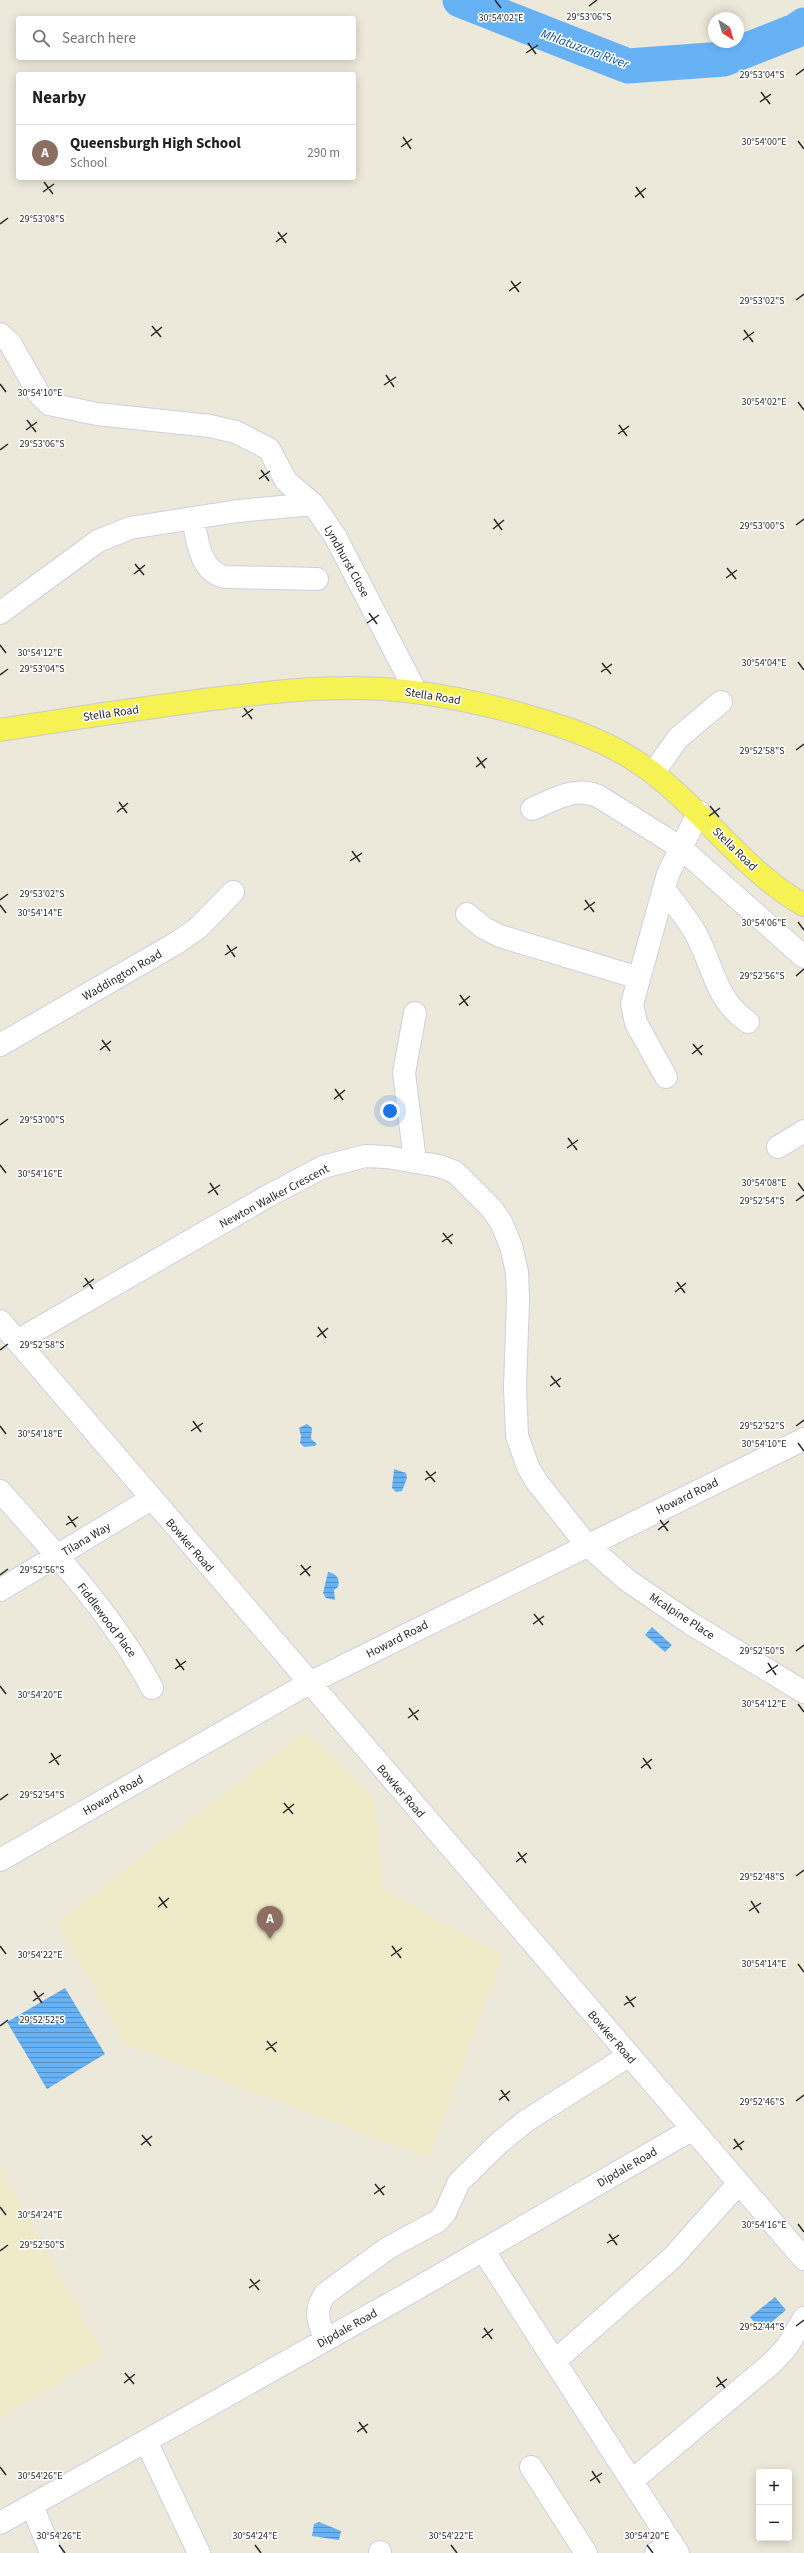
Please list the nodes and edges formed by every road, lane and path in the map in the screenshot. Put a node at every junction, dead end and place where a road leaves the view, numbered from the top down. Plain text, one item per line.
1 (0, 334) edge
2 (313, 504) junction
3 (193, 518) junction
4 (317, 579) dead end
5 (0, 613) edge
6 (416, 692) junction
7 (721, 702) dead end
8 (0, 730) edge
9 (654, 772) junction
10 (532, 810) dead end
11 (699, 812) junction
12 (681, 848) junction
13 (664, 889) junction
14 (233, 892) dead end
15 (804, 905) edge
16 (467, 914) dead end
17 (804, 957) edge
18 (639, 978) junction
19 (415, 1013) dead end
20 (748, 1022) dead end
21 (0, 1045) edge
22 (666, 1076) dead end
23 (804, 1131) edge
24 (778, 1147) dead end
25 (416, 1161) junction
26 (0, 1321) edge
27 (17, 1341) junction
28 (804, 1439) edge
29 (0, 1491) edge
30 (151, 1499) junction
31 (586, 1544) junction
32 (57, 1556) junction
33 (0, 1590) edge
34 (309, 1683) junction
35 (152, 1688) dead end
36 (804, 1692) edge
37 (0, 1860) edge
38 (628, 2056) junction
39 (691, 2130) junction
40 (738, 2184) junction
41 (800, 2248) edge
42 (483, 2250) junction
43 (804, 2318) edge
44 (325, 2340) junction
45 (555, 2361) junction
46 (146, 2441) junction
47 (531, 2467) dead end
48 (633, 2480) junction
49 (32, 2504) junction
50 (0, 2523) edge
51 (669, 2550) edge
52 (51, 2553) edge
53 (199, 2553) edge
54 (586, 2553) edge

1 - 2 street, Lyndhurst Close
2 - 3 street
2 - 6 street, Lyndhurst Close
3 - 4 street
3 - 5 street
6 - 8 main road, Stella Road
6 - 9 main road, Stella Road
7 - 9 street
9 - 11 main road, Stella Road
10 - 12 street
11 - 12 street
11 - 15 main road, Stella Road
12 - 13 street
12 - 17 street
13 - 18 street
13 - 20 street
14 - 21 street, Waddington Road
16 - 18 street
18 - 22 street
19 - 25 street
23 - 24 street
25 - 27 street, Newton Walker Crescent
25 - 31 street, Newton Walker Crescent
26 - 27 street, Bowker Road
27 - 30 street, Bowker Road
28 - 31 street, Howard Road
29 - 32 street, Fiddlewood Place
30 - 32 street, Tilana Way
30 - 34 street, Bowker Road
31 - 34 street, Howard Road
31 - 36 street, Mcalpine Place
32 - 33 street, Tilana Way
32 - 35 street, Fiddlewood Place
34 - 37 street, Howard Road
34 - 38 street, Bowker Road
38 - 39 street, Bowker Road
38 - 44 street
39 - 40 street, Bowker Road
39 - 42 street, Dipdale Road
40 - 41 street, Bowker Road
40 - 45 street
42 - 44 street, Dipdale Road
42 - 45 street
43 - 48 street
44 - 46 street, Dipdale Road
45 - 48 street
46 - 49 street, Dipdale Road
46 - 53 street
47 - 54 street
48 - 51 street
49 - 50 street, Dipdale Road
49 - 52 street

